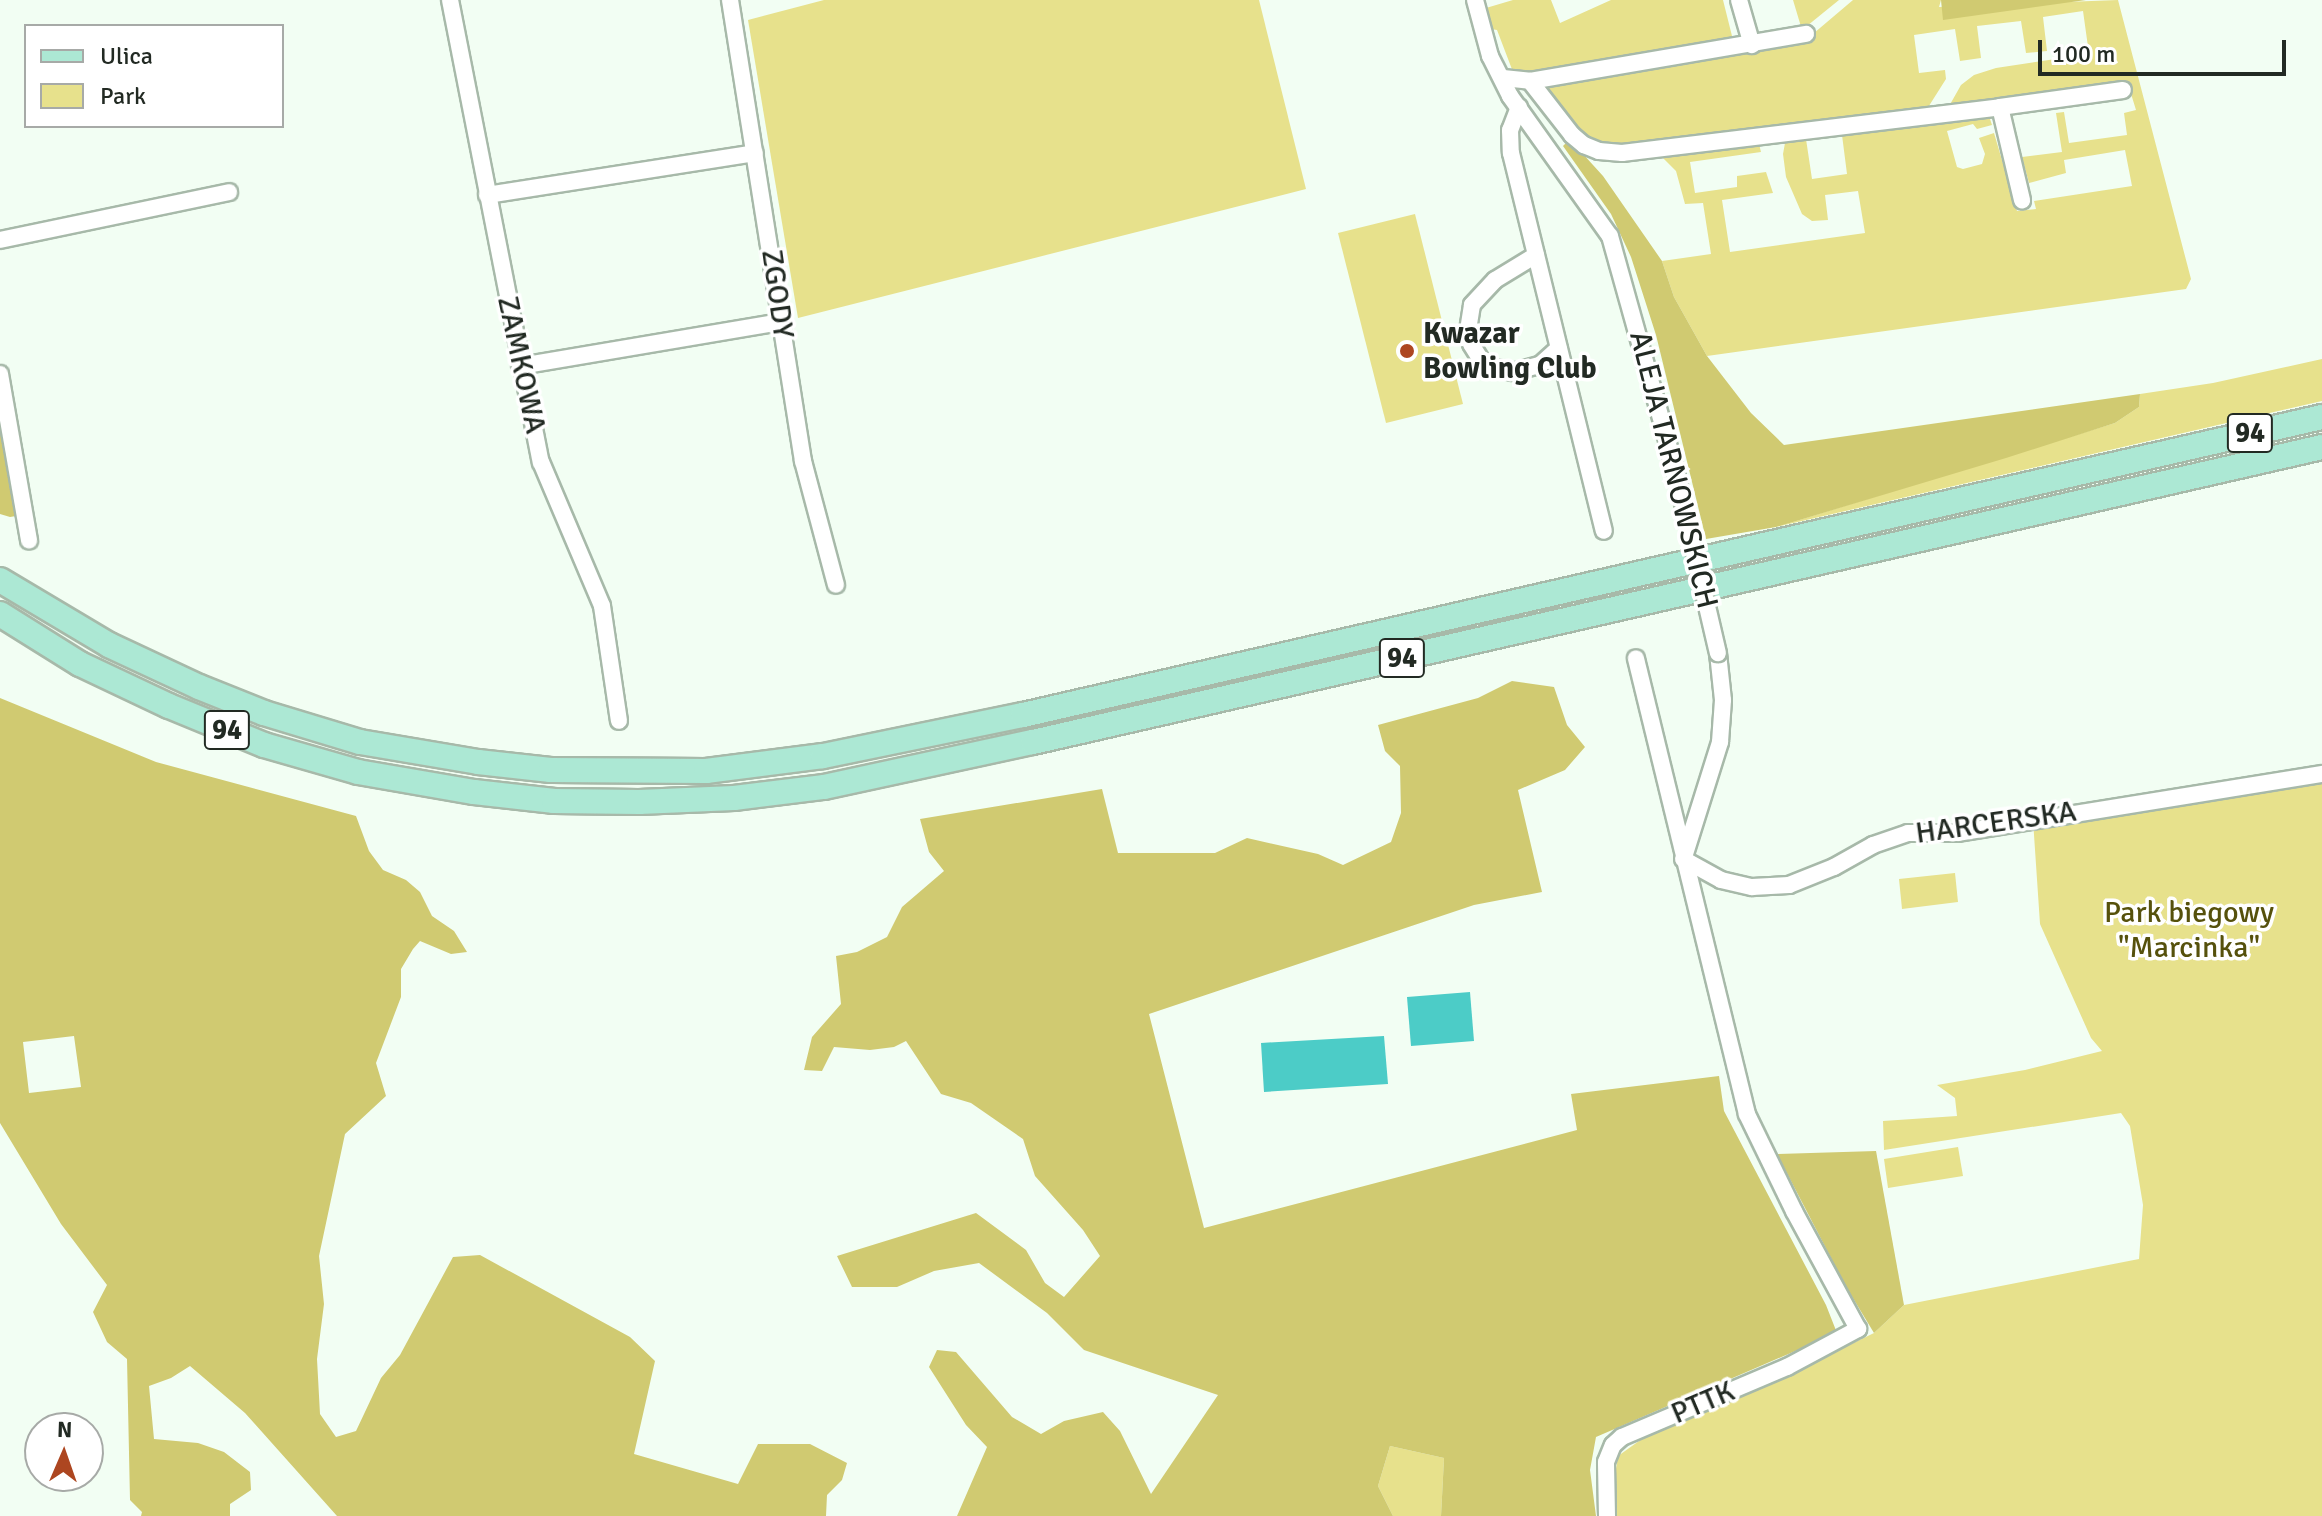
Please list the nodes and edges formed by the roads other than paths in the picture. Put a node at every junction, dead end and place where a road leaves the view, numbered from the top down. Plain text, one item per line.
1 (450, 0) edge
2 (730, 0) edge
3 (1475, 0) edge
4 (1739, 0) edge
5 (1806, 34) dead end
6 (1752, 45) junction
7 (1503, 78) junction
8 (1530, 81) junction
9 (2123, 90) dead end
10 (1519, 107) junction
11 (2000, 107) junction
12 (755, 153) junction
13 (229, 192) dead end
14 (487, 195) junction
15 (2022, 200) dead end
16 (0, 240) edge
17 (1536, 255) junction
18 (779, 322) junction
19 (1559, 348) junction
20 (520, 366) junction
21 (0, 374) edge
22 (2322, 417) edge
23 (2322, 447) edge
24 (1604, 531) dead end
25 (29, 540) dead end
26 (0, 580) edge
27 (836, 585) dead end
28 (0, 614) edge
29 (1636, 658) dead end
30 (619, 721) dead end
31 (2322, 774) edge
32 (1683, 859) junction
33 (1607, 1516) edge

1 - 14 street, ZAMKOWA
2 - 12 street, ZGODY
3 - 7 street, ALEJA TARNOWSKICH
4 - 6 street
5 - 6 street
6 - 8 street
7 - 8 street
7 - 10 street, ALEJA TARNOWSKICH
8 - 11 street
9 - 11 street
10 - 17 street
10 - 32 street, ALEJA TARNOWSKICH, bridge
11 - 15 street
12 - 14 street
12 - 18 street, ZGODY
13 - 16 street
14 - 20 street, ZAMKOWA
17 - 19 street
17 - 19 street
18 - 20 street
18 - 27 street, ZGODY
19 - 24 street
20 - 30 street, ZAMKOWA
21 - 25 street
22 - 26 main road, 94
23 - 28 main road, 94
29 - 32 street
31 - 32 street, HARCERSKA
32 - 33 street, PTTK

